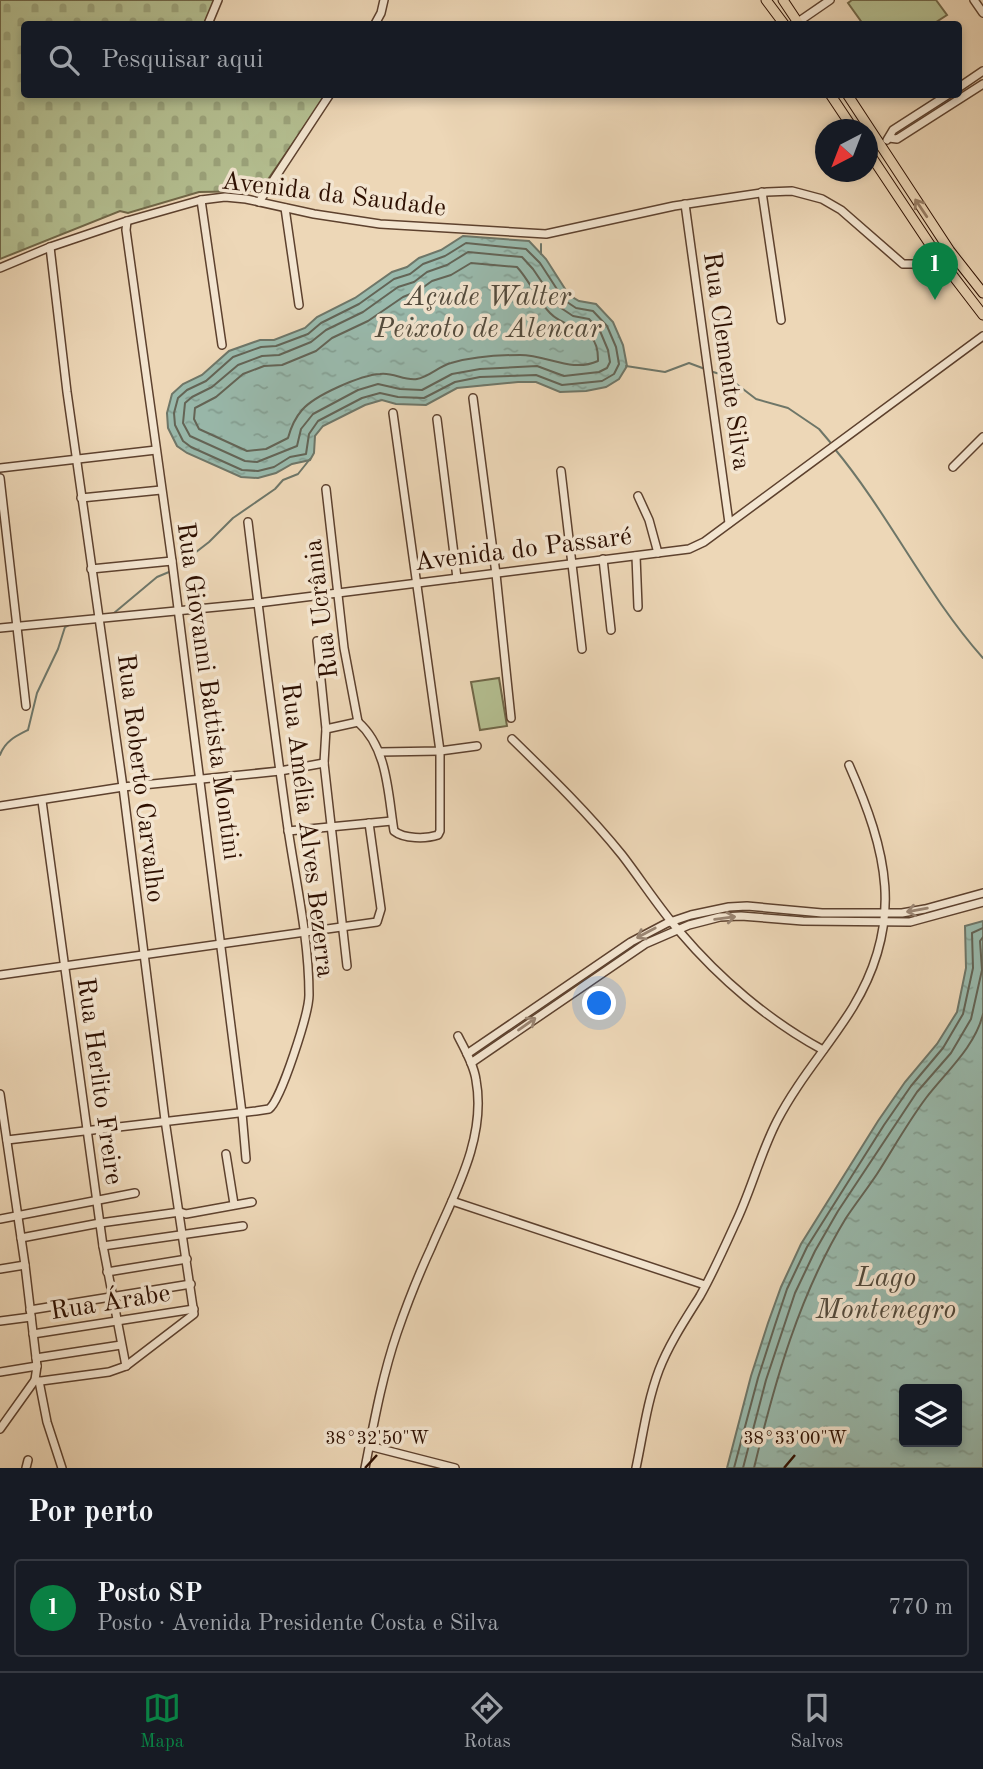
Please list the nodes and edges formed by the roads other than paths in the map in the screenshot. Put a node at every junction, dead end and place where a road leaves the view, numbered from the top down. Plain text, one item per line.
1 (218, 0) edge
2 (384, 0) edge
3 (766, 0) edge
4 (783, 0) edge
5 (830, 0) edge
6 (974, 0) edge
7 (983, 13) edge
8 (209, 21) edge
9 (377, 21) edge
10 (781, 21) edge
11 (798, 21) edge
12 (802, 21) edge
13 (983, 71) edge
14 (983, 84) edge
15 (962, 85) edge
16 (962, 97) edge
17 (327, 98) edge
18 (833, 98) edge
19 (850, 98) edge
20 (942, 98) edge
21 (961, 98) edge
22 (847, 119) edge
23 (885, 141) junction
24 (886, 154) junction
25 (878, 160) edge
26 (878, 166) edge
27 (897, 171) junction
28 (886, 178) junction
29 (762, 192) junction
30 (201, 200) junction
31 (259, 202) junction
32 (685, 204) junction
33 (285, 208) junction
34 (125, 224) junction
35 (50, 247) junction
36 (937, 255) junction
37 (954, 257) junction
38 (944, 263) junction
39 (0, 268) edge
40 (983, 293) edge
41 (299, 305) dead end
42 (983, 315) edge
43 (780, 320) dead end
44 (983, 336) edge
45 (222, 345) dead end
46 (473, 398) dead end
47 (393, 414) dead end
48 (437, 419) dead end
49 (983, 437) edge
50 (156, 450) junction
51 (78, 459) junction
52 (953, 467) dead end
53 (0, 468) edge
54 (561, 471) dead end
55 (0, 478) edge
56 (326, 489) dead end
57 (162, 490) junction
58 (638, 496) dead end
59 (81, 498) junction
60 (248, 522) dead end
61 (729, 523) junction
62 (658, 553) junction
63 (636, 556) junction
64 (603, 559) junction
65 (172, 561) junction
66 (572, 563) junction
67 (91, 569) junction
68 (496, 574) junction
69 (457, 578) junction
70 (416, 582) junction
71 (338, 593) junction
72 (258, 603) junction
73 (638, 607) dead end
74 (177, 612) junction
75 (100, 620) junction
76 (16, 626) junction
77 (0, 628) edge
78 (611, 630) dead end
79 (317, 641) dead end
80 (582, 649) dead end
81 (26, 706) dead end
82 (511, 718) dead end
83 (358, 722) junction
84 (327, 729) junction
85 (512, 739) dead end
86 (477, 746) dead end
87 (440, 751) junction
88 (380, 752) junction
89 (324, 763) junction
90 (849, 765) dead end
91 (280, 771) junction
92 (201, 780) junction
93 (123, 787) junction
94 (42, 801) junction
95 (0, 806) edge
96 (392, 821) junction
97 (369, 823) junction
98 (330, 827) junction
99 (288, 831) junction
100 (983, 892) edge
101 (983, 902) edge
102 (885, 913) junction
103 (671, 922) junction
104 (884, 923) junction
105 (343, 925) junction
106 (677, 929) junction
107 (305, 931) junction
108 (221, 943) junction
109 (143, 954) junction
110 (64, 966) junction
111 (347, 966) dead end
112 (0, 975) edge
113 (458, 1036) dead end
114 (823, 1050) junction
115 (467, 1054) junction
116 (471, 1063) junction
117 (0, 1094) edge
118 (242, 1113) junction
119 (2, 1118) edge
120 (165, 1120) junction
121 (87, 1130) junction
122 (7, 1140) junction
123 (226, 1154) dead end
124 (246, 1159) dead end
125 (10, 1170) junction
126 (0, 1171) edge
127 (135, 1193) dead end
128 (96, 1199) junction
129 (452, 1201) junction
130 (252, 1202) dead end
131 (234, 1204) junction
132 (180, 1212) junction
133 (17, 1217) junction
134 (0, 1219) edge
135 (100, 1223) junction
136 (243, 1226) dead end
137 (184, 1235) junction
138 (21, 1238) junction
139 (103, 1246) junction
140 (187, 1259) junction
141 (25, 1265) junction
142 (0, 1269) edge
143 (107, 1272) junction
144 (191, 1284) junction
145 (705, 1285) junction
146 (111, 1297) junction
147 (194, 1312) junction
148 (30, 1313) junction
149 (0, 1321) edge
150 (116, 1321) junction
151 (33, 1334) junction
152 (121, 1345) junction
153 (36, 1362) junction
154 (126, 1366) junction
155 (0, 1372) edge
156 (38, 1381) junction
157 (0, 1428) edge
158 (369, 1446) junction
159 (62, 1468) edge
160 (365, 1468) edge
161 (455, 1468) edge
162 (636, 1468) edge

1 - 8 street
2 - 9 street
3 - 10 main road
4 - 11 main road
5 - 12 street
6 - 7 street
13 - 15 street
14 - 16 street
17 - 31 street
18 - 22 main road
19 - 23 main road
20 - 23 street
21 - 23 street
23 - 24 main road
24 - 25 main road
24 - 27 main road
26 - 28 main road
27 - 28 main road
37 -> 27 main road
28 - 36 main road
29 - 32 street, Avenida da Saudade
29 - 36 street, Avenida da Saudade
29 - 43 street
30 - 31 street, Avenida da Saudade
30 - 34 street, Avenida da Saudade
30 - 45 street
31 - 33 street, Avenida da Saudade
32 - 33 street, Avenida da Saudade
32 - 61 street, Rua Clemente Silva
33 - 41 street
34 - 35 street, Avenida da Saudade
34 - 50 street, Rua Giovanni Battista Montini
35 - 39 street, Avenida da Saudade
35 - 51 street, Rua Roberto Carvalho
36 - 38 main road
37 - 38 main road
37 - 40 main road
38 - 42 main road
44 - 61 street, Avenida do Passaré
46 - 68 street
47 - 70 street
48 - 69 street
49 - 52 street
50 - 51 street
50 - 57 street, Rua Giovanni Battista Montini
51 - 53 street
51 - 59 street, Rua Roberto Carvalho
54 - 66 street
55 - 76 street
56 - 71 street, Rua Ucrânia
57 - 59 street
57 - 65 street, Rua Giovanni Battista Montini
58 - 62 street
59 - 67 street, Rua Roberto Carvalho
60 - 72 street, Rua Amélia Alves Bezerra
61 - 62 street, Avenida do Passaré
62 - 63 street, Avenida do Passaré
63 - 64 street, Avenida do Passaré
63 - 73 street
64 - 66 street, Avenida do Passaré
64 - 78 street
65 - 67 street
65 - 74 street, Rua Giovanni Battista Montini
66 - 68 street, Avenida do Passaré
66 - 80 street
67 - 75 street, Rua Roberto Carvalho
68 - 69 street, Avenida do Passaré
68 - 82 street
69 - 70 street, Avenida do Passaré
70 - 71 street, Avenida do Passaré
70 - 87 street
71 - 72 street, Avenida do Passaré
71 - 83 street, Rua Ucrânia
72 - 74 street, Avenida do Passaré
72 - 91 street, Rua Amélia Alves Bezerra
74 - 75 street, Avenida do Passaré
74 - 92 street, Rua Giovanni Battista Montini
75 - 76 street, Avenida do Passaré
75 - 93 street, Rua Roberto Carvalho
76 - 77 street, Avenida do Passaré
76 - 81 street
79 - 84 street, Rua Ucrânia
83 - 84 street
83 - 88 street
84 - 89 street, Rua Ucrânia
85 - 103 street
86 - 87 street
87 - 88 street
87 - 96 street
88 - 96 street
89 - 91 street
89 - 98 street
90 - 102 street
91 - 92 street
91 - 99 street, Rua Amélia Alves Bezerra
92 - 93 street
92 - 108 street, Rua Giovanni Battista Montini
93 - 94 street
93 - 109 street, Rua Roberto Carvalho
94 - 95 street
94 - 110 street, Rua Herlito Freire
96 - 97 street
97 - 98 street
97 - 105 street
98 - 99 street
98 - 105 street
99 - 107 street, Rua Amélia Alves Bezerra
100 -> 102 street
101 - 104 street
102 - 103 street
102 - 104 street
103 - 106 street
103 -> 115 street
106 -> 104 street
104 - 114 street
105 - 107 street
105 - 111 street
106 - 114 street
116 -> 106 street
107 - 108 street
107 - 118 street, Rua Amélia Alves Bezerra
108 - 109 street
108 - 118 street, Rua Giovanni Battista Montini
109 - 110 street
109 - 120 street, Rua Roberto Carvalho
110 - 112 street
110 - 121 street, Rua Herlito Freire
113 - 115 street
114 - 145 street
115 - 116 street
116 - 129 street
117 - 119 street
118 - 120 street
118 - 124 street, Rua Giovanni Battista Montini
119 - 122 street
120 - 121 street
120 - 132 street, Rua Roberto Carvalho
121 - 122 street
121 - 128 street, Rua Herlito Freire
122 - 125 street
123 - 131 street
125 - 126 street
125 - 133 street
127 - 128 street
128 - 133 street
128 - 135 street, Rua Herlito Freire
129 - 145 street
129 - 158 street
130 - 131 street
131 - 132 street
132 - 135 street
132 - 137 street, Rua Roberto Carvalho
133 - 134 street
133 - 138 street
135 - 138 street
135 - 139 street, Rua Herlito Freire
136 - 137 street
137 - 139 street
137 - 140 street, Rua Roberto Carvalho
138 - 141 street
139 - 143 street, Rua Herlito Freire
140 - 143 street
140 - 144 street, Rua Roberto Carvalho
141 - 142 street
141 - 148 street
143 - 146 street, Rua Herlito Freire
144 - 146 street
144 - 147 street, Rua Roberto Carvalho
145 - 162 street
146 - 148 street
146 - 150 street, Rua Herlito Freire
147 - 150 street, Rua Árabe
147 - 154 street
148 - 149 street
148 - 151 street
150 - 151 street, Rua Árabe
150 - 152 street, Rua Herlito Freire
151 - 153 street
152 - 153 street
152 - 154 street, Rua Herlito Freire
153 - 155 street
153 - 156 street
154 - 156 street
156 - 157 street
156 - 159 street
158 - 160 street
158 - 161 street

